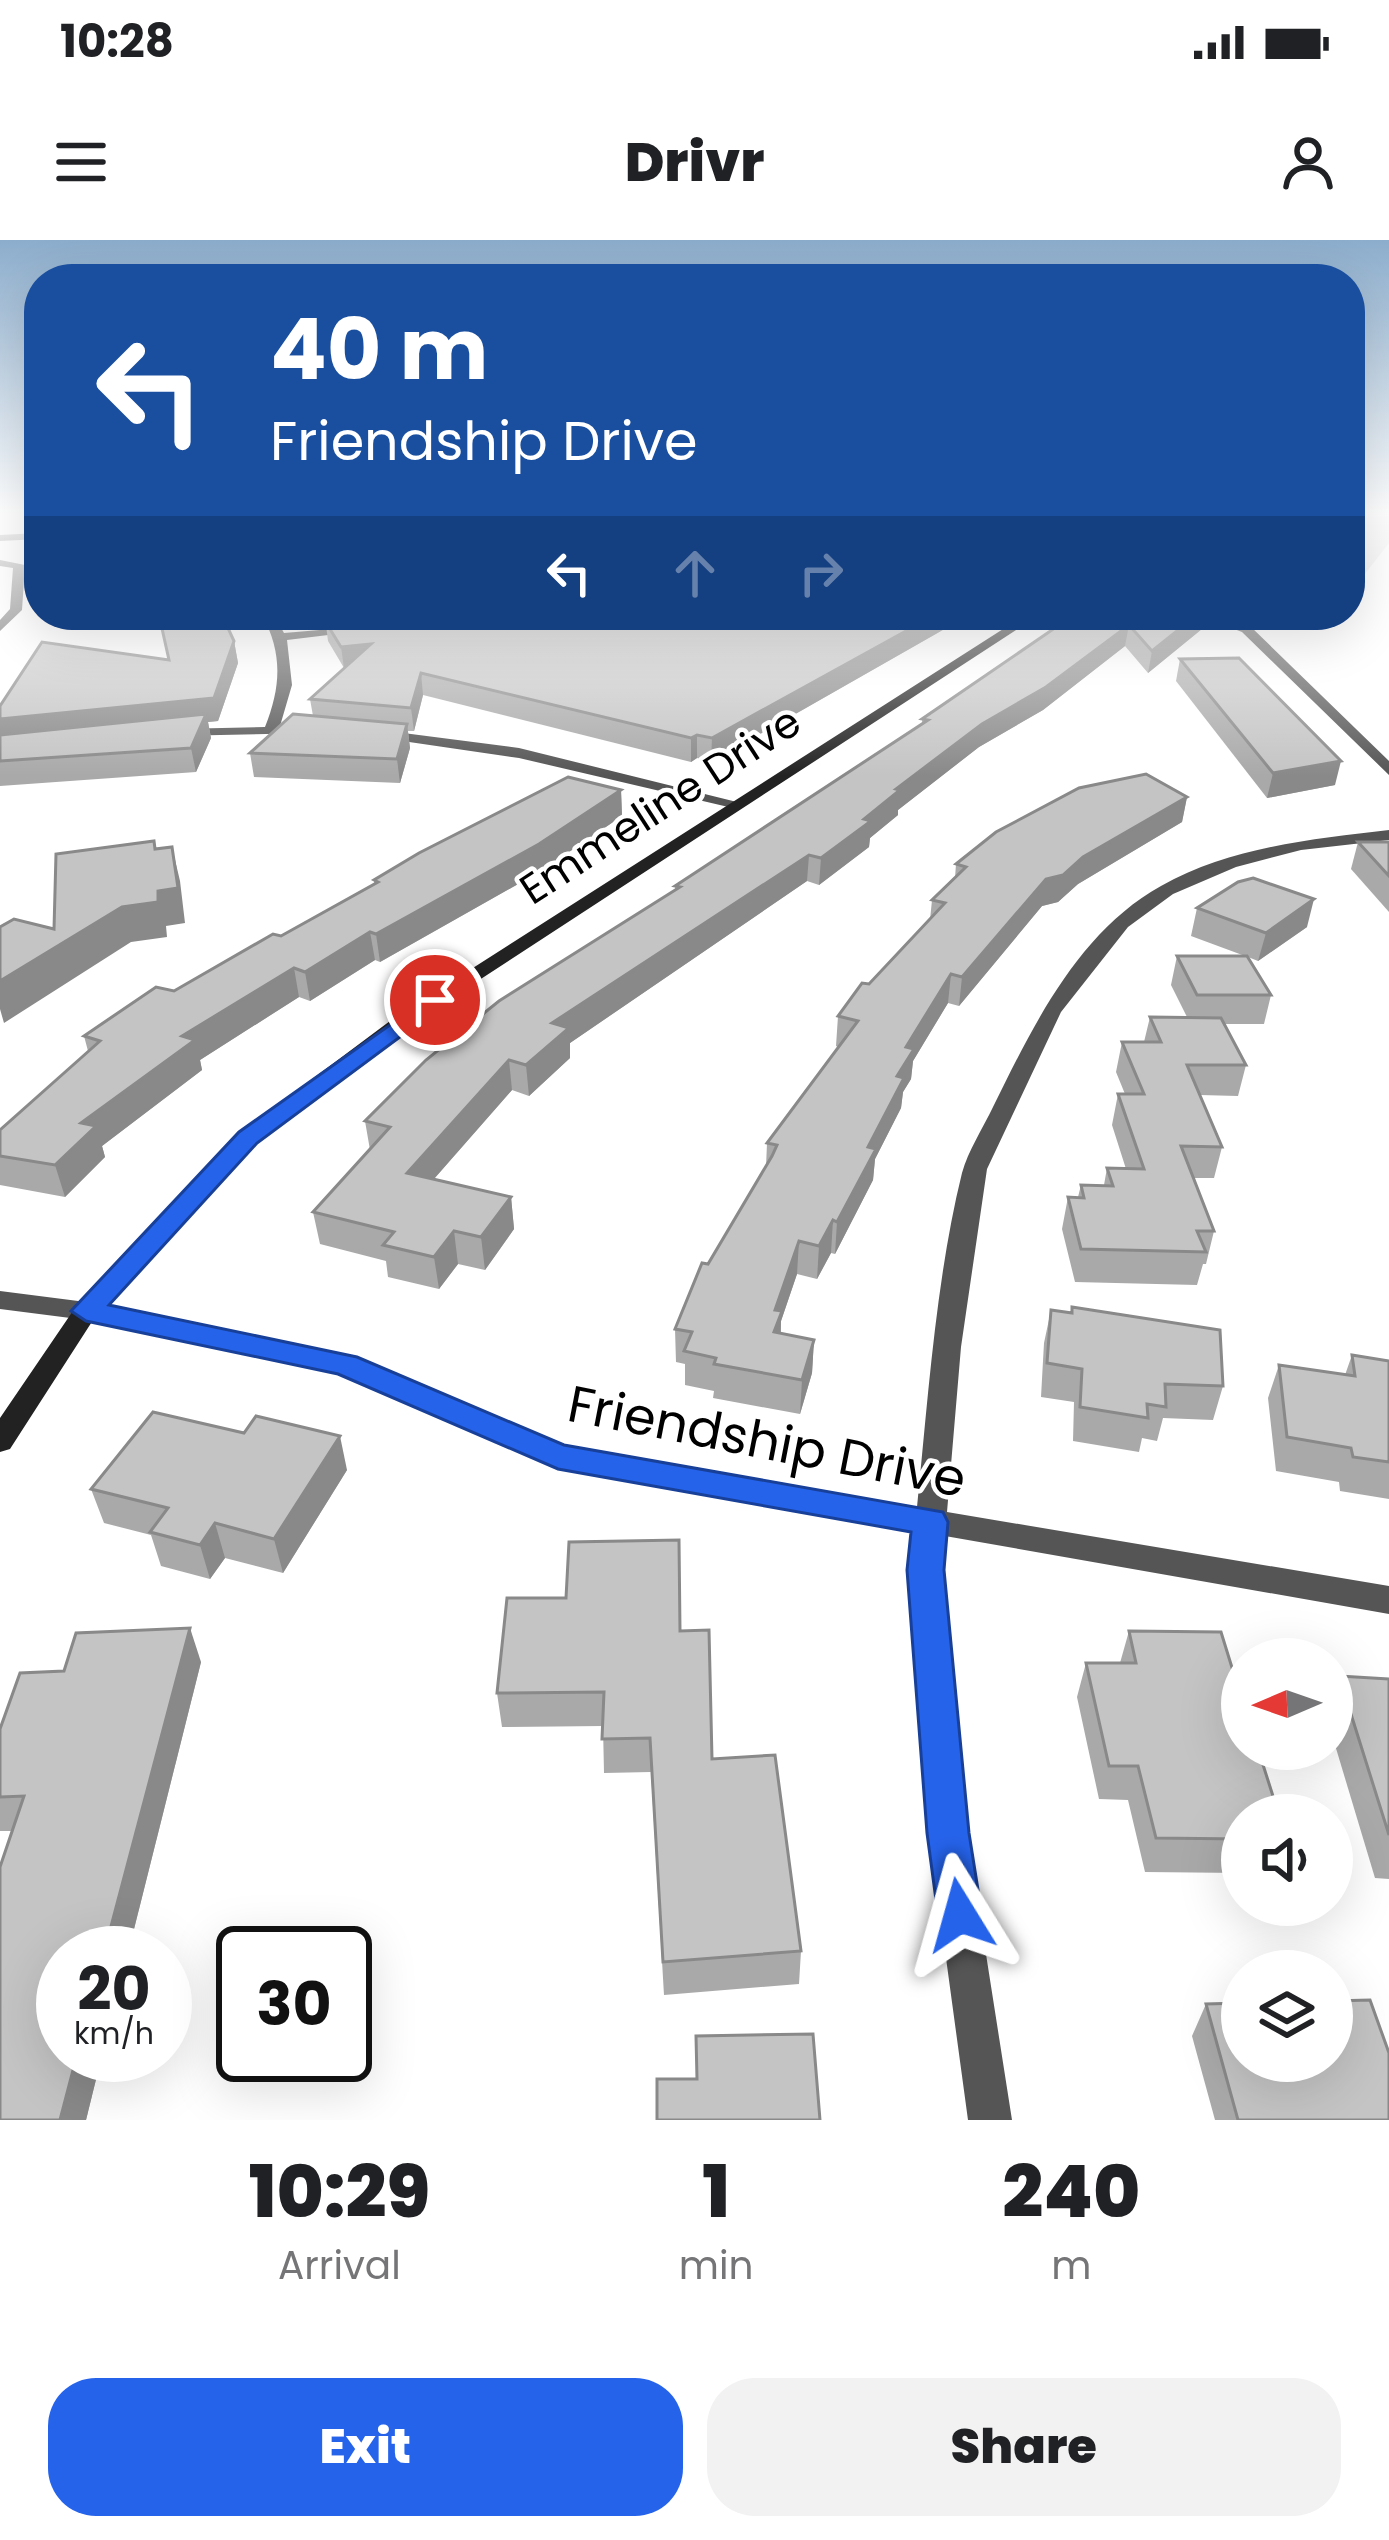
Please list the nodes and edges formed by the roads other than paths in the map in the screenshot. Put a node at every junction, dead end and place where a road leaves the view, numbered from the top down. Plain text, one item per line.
1 (17, 601) edge
2 (0, 610) edge
3 (16, 610) junction
4 (0, 627) edge
5 (278, 630) edge
6 (372, 630) edge
7 (1010, 630) edge
8 (1247, 630) edge
9 (282, 637) junction
10 (272, 728) junction
11 (340, 732) edge
12 (362, 733) edge
13 (162, 734) edge
14 (1389, 770) edge
15 (737, 804) junction
16 (1389, 835) edge
17 (0, 1300) edge
18 (86, 1311) junction
19 (0, 1441) edge
20 (930, 1522) junction
21 (1389, 1600) edge
22 (990, 2120) edge

1 - 3 street
2 - 3 street
3 - 4 street
5 - 9 street
6 - 9 street
7 - 15 street, Emmeline Drive
8 - 14 street
9 - 10 street
10 - 11 street
10 - 13 street
12 - 15 street
15 - 18 street, Emmeline Drive
16 - 20 street
17 - 18 street, Friendship Drive
18 - 19 street, Emmeline Drive
18 - 20 street, Friendship Drive
20 - 21 street, Friendship Drive
20 - 22 street

